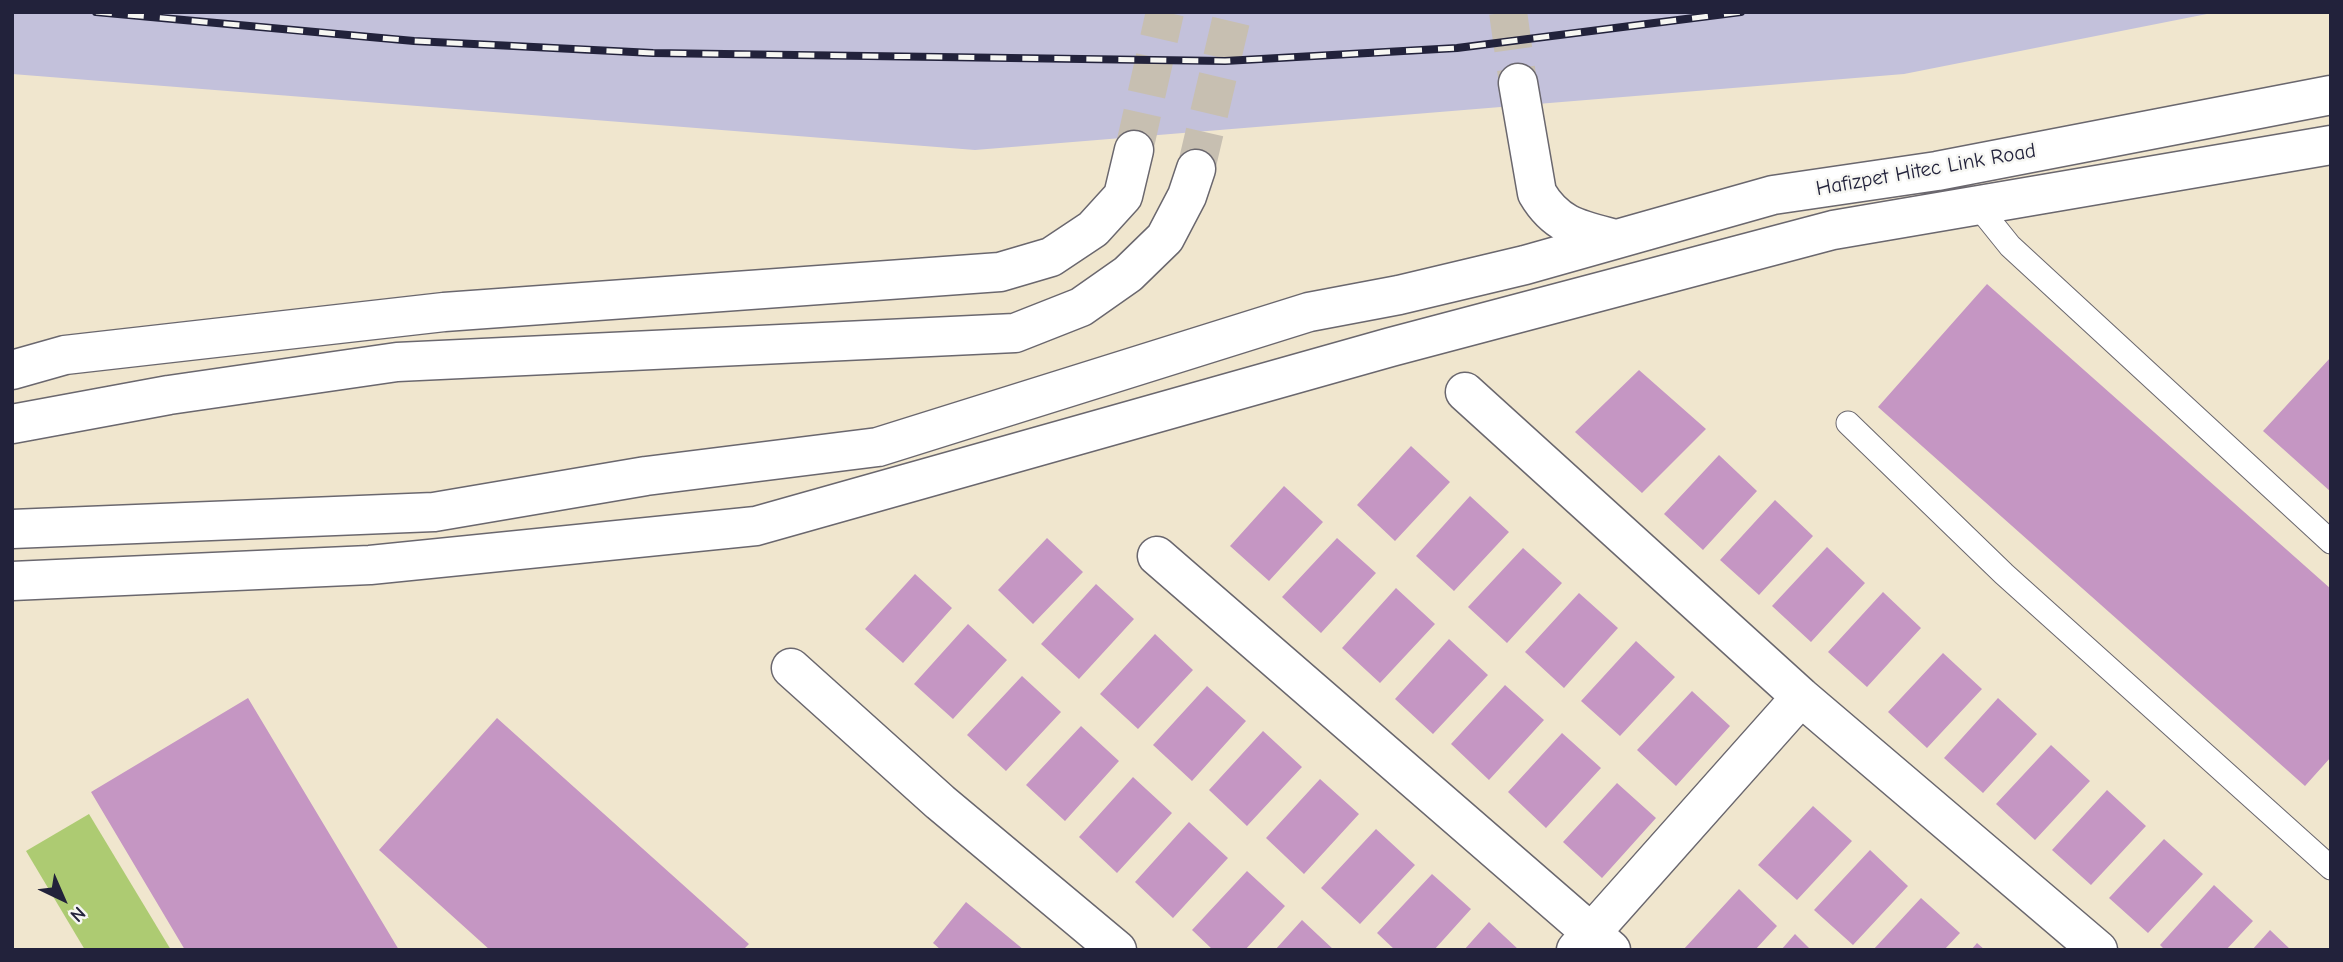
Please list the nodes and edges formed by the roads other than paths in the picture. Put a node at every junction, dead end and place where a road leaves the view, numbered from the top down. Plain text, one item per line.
1 (1518, 83) tunnel mouth
2 (2331, 95) edge
3 (2331, 145) edge
4 (1134, 150) tunnel mouth
5 (1196, 169) tunnel mouth
6 (1977, 205) junction
7 (1616, 239) junction
8 (12, 370) edge
9 (1465, 393) dead end
10 (12, 424) edge
11 (1848, 424) dead end
12 (12, 530) edge
13 (2331, 542) edge
14 (1157, 556) dead end
15 (12, 581) edge
16 (791, 668) dead end
17 (1801, 697) junction
18 (2331, 868) edge
19 (1592, 944) edge
20 (1101, 945) edge
21 (2098, 950) edge

1 - 7 main road
2 - 7 main road, Hafizpet Hitec Link Road
3 - 6 main road
4 - 8 main road
5 - 10 main road
6 - 13 lane
6 - 15 main road
7 - 12 main road, Hafizpet Hitec Link Road
9 - 17 main road
11 - 18 lane
14 - 19 main road
16 - 20 main road
17 - 19 main road
17 - 21 main road

